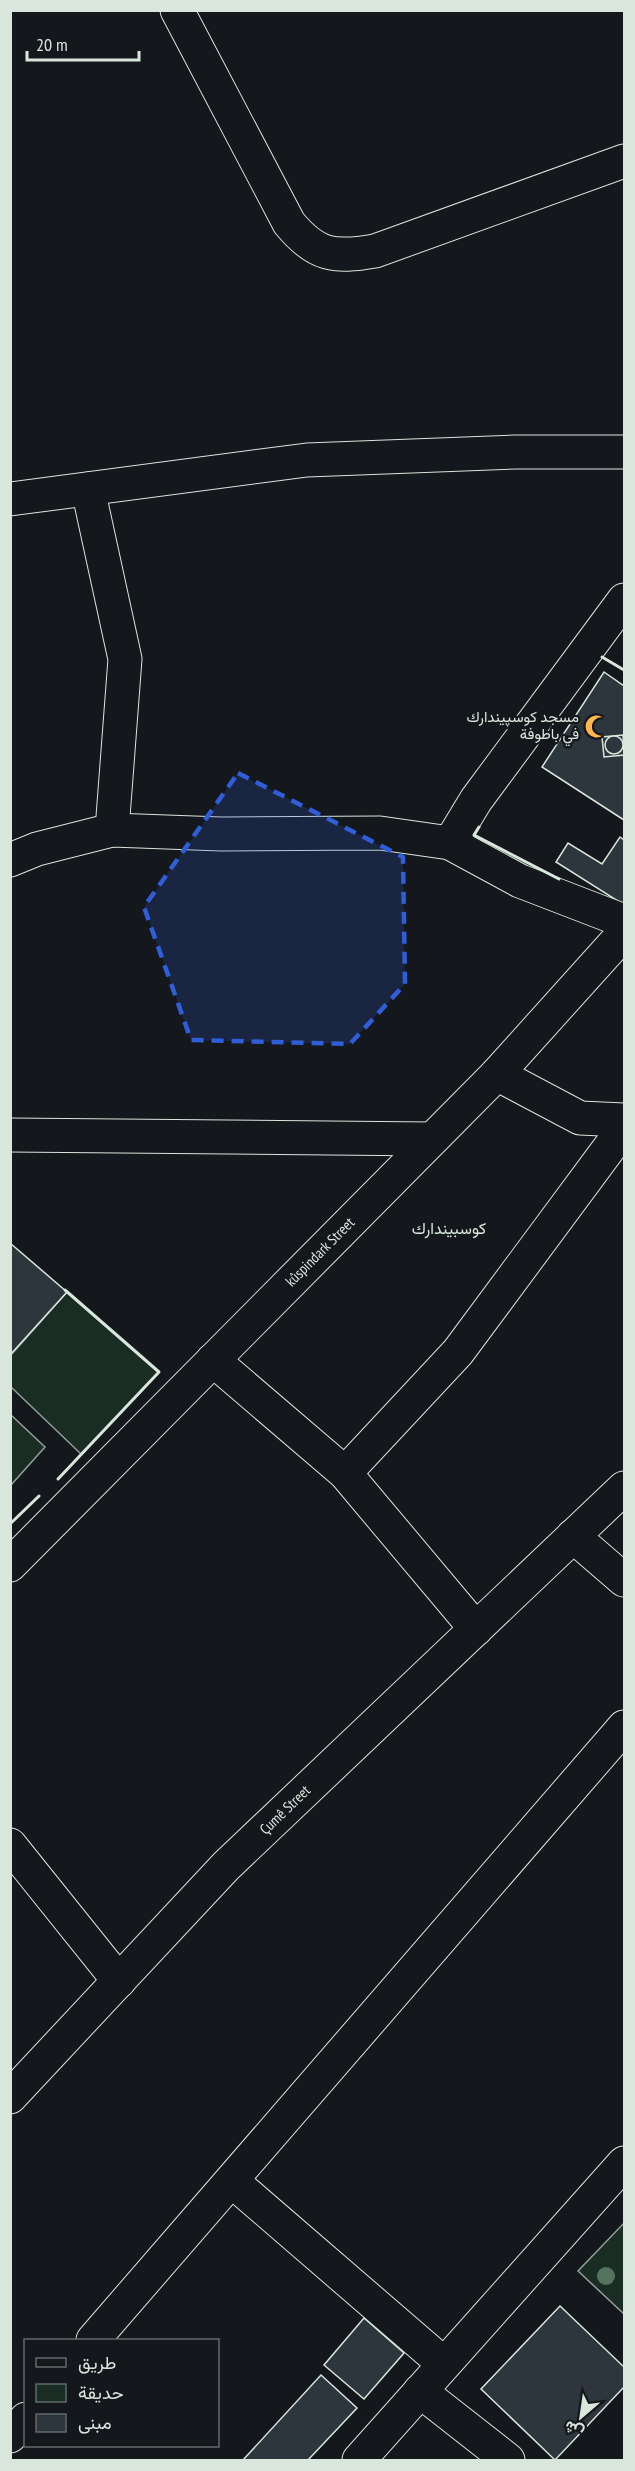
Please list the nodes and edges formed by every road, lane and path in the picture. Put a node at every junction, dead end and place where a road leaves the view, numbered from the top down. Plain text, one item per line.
1 (177, 10) edge
2 (624, 161) edge
3 (624, 452) edge
4 (88, 489) junction
5 (10, 499) edge
6 (624, 600) edge
7 (112, 830) junction
8 (450, 843) junction
9 (10, 860) edge
10 (624, 921) edge
11 (624, 933) edge
12 (497, 1074) junction
13 (624, 1120) edge
14 (624, 1128) edge
15 (10, 1135) edge
16 (431, 1139) junction
17 (213, 1360) junction
18 (345, 1473) junction
19 (624, 1488) edge
20 (573, 1536) junction
21 (10, 1565) edge
22 (624, 1580) edge
23 (476, 1629) junction
24 (624, 1727) edge
25 (10, 1845) edge
26 (119, 1981) junction
27 (10, 2097) edge
28 (624, 2163) edge
29 (232, 2181) junction
30 (94, 2339) edge
31 (444, 2364) junction
32 (420, 2391) junction
33 (24, 2421) edge
34 (10, 2436) edge
35 (359, 2460) edge
36 (508, 2460) edge

1 - 2 street
3 - 4 street
4 - 5 street
4 - 7 street
6 - 8 street
7 - 8 street
7 - 9 street
8 - 10 street
11 - 12 street, kûspindark Street
12 - 13 street
12 - 16 street, kûspindark Street
14 - 18 street
15 - 16 street
16 - 17 street, kûspindark Street
17 - 18 street
17 - 21 street, kûspindark Street
18 - 23 street
19 - 20 street, Çumê Street
20 - 22 street
20 - 23 street, Çumê Street
23 - 26 street, Çumê Street
24 - 29 street
25 - 26 street
26 - 27 street, Çumê Street
28 - 31 street
29 - 30 street
29 - 31 street
31 - 32 street
32 - 35 street
32 - 36 street
33 - 34 street

